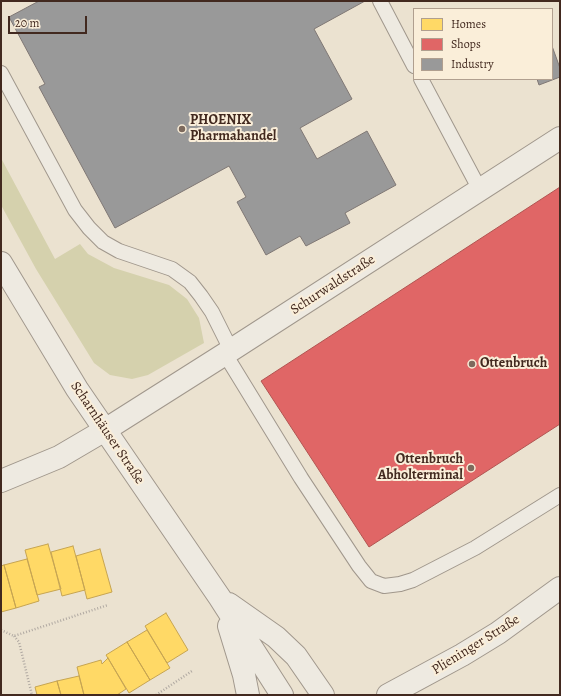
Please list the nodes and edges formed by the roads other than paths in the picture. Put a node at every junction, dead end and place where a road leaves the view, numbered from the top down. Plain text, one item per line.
1 (380, 1) edge
2 (413, 64) edge
3 (1, 73) edge
4 (422, 80) edge
5 (560, 138) edge
6 (480, 190) junction
7 (1, 263) edge
8 (228, 352) junction
9 (105, 430) junction
10 (1, 481) edge
11 (560, 495) edge
12 (560, 588) edge
13 (220, 598) junction
14 (248, 695) edge
15 (282, 695) edge
16 (323, 695) edge
17 (388, 695) edge

1 - 2 lane
3 - 8 lane
4 - 6 lane
5 - 6 street, Schurwaldstraße
6 - 8 street, Schurwaldstraße
7 - 9 street, Scharnhäuser Straße
8 - 9 street, Schurwaldstraße
8 - 11 lane
9 - 10 street, Schurwaldstraße
9 - 13 street, Scharnhäuser Straße
12 - 17 street, Plieninger Straße
13 - 14 street, Scharnhäuser Straße
13 - 15 street, Scharnhäuser Straße
13 - 16 street, Scharnhäuser Straße

